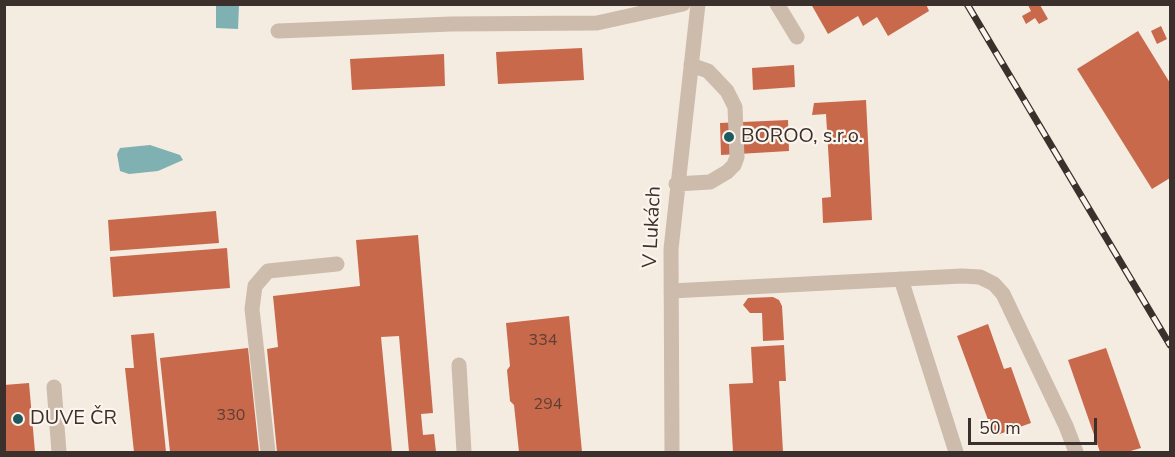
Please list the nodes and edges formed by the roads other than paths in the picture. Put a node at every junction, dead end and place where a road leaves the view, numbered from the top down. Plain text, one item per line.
1 (683, 4) edge
2 (698, 4) edge
3 (777, 4) edge
4 (278, 31) dead end
5 (797, 37) dead end
6 (691, 65) junction
7 (676, 184) junction
8 (337, 264) dead end
9 (901, 279) junction
10 (671, 291) junction
11 (459, 365) dead end
12 (54, 387) dead end
13 (59, 453) edge
14 (268, 453) edge
15 (464, 453) edge
16 (672, 453) edge
17 (956, 453) edge
18 (1076, 453) edge

1 - 4 street
2 - 6 street, V Lukách
3 - 5 street
6 - 7 street, V Lukách
6 - 7 street
7 - 10 street, V Lukách
8 - 14 street
9 - 10 street
9 - 17 street
9 - 18 street
10 - 16 street, V Lukách
11 - 15 street
12 - 13 street

